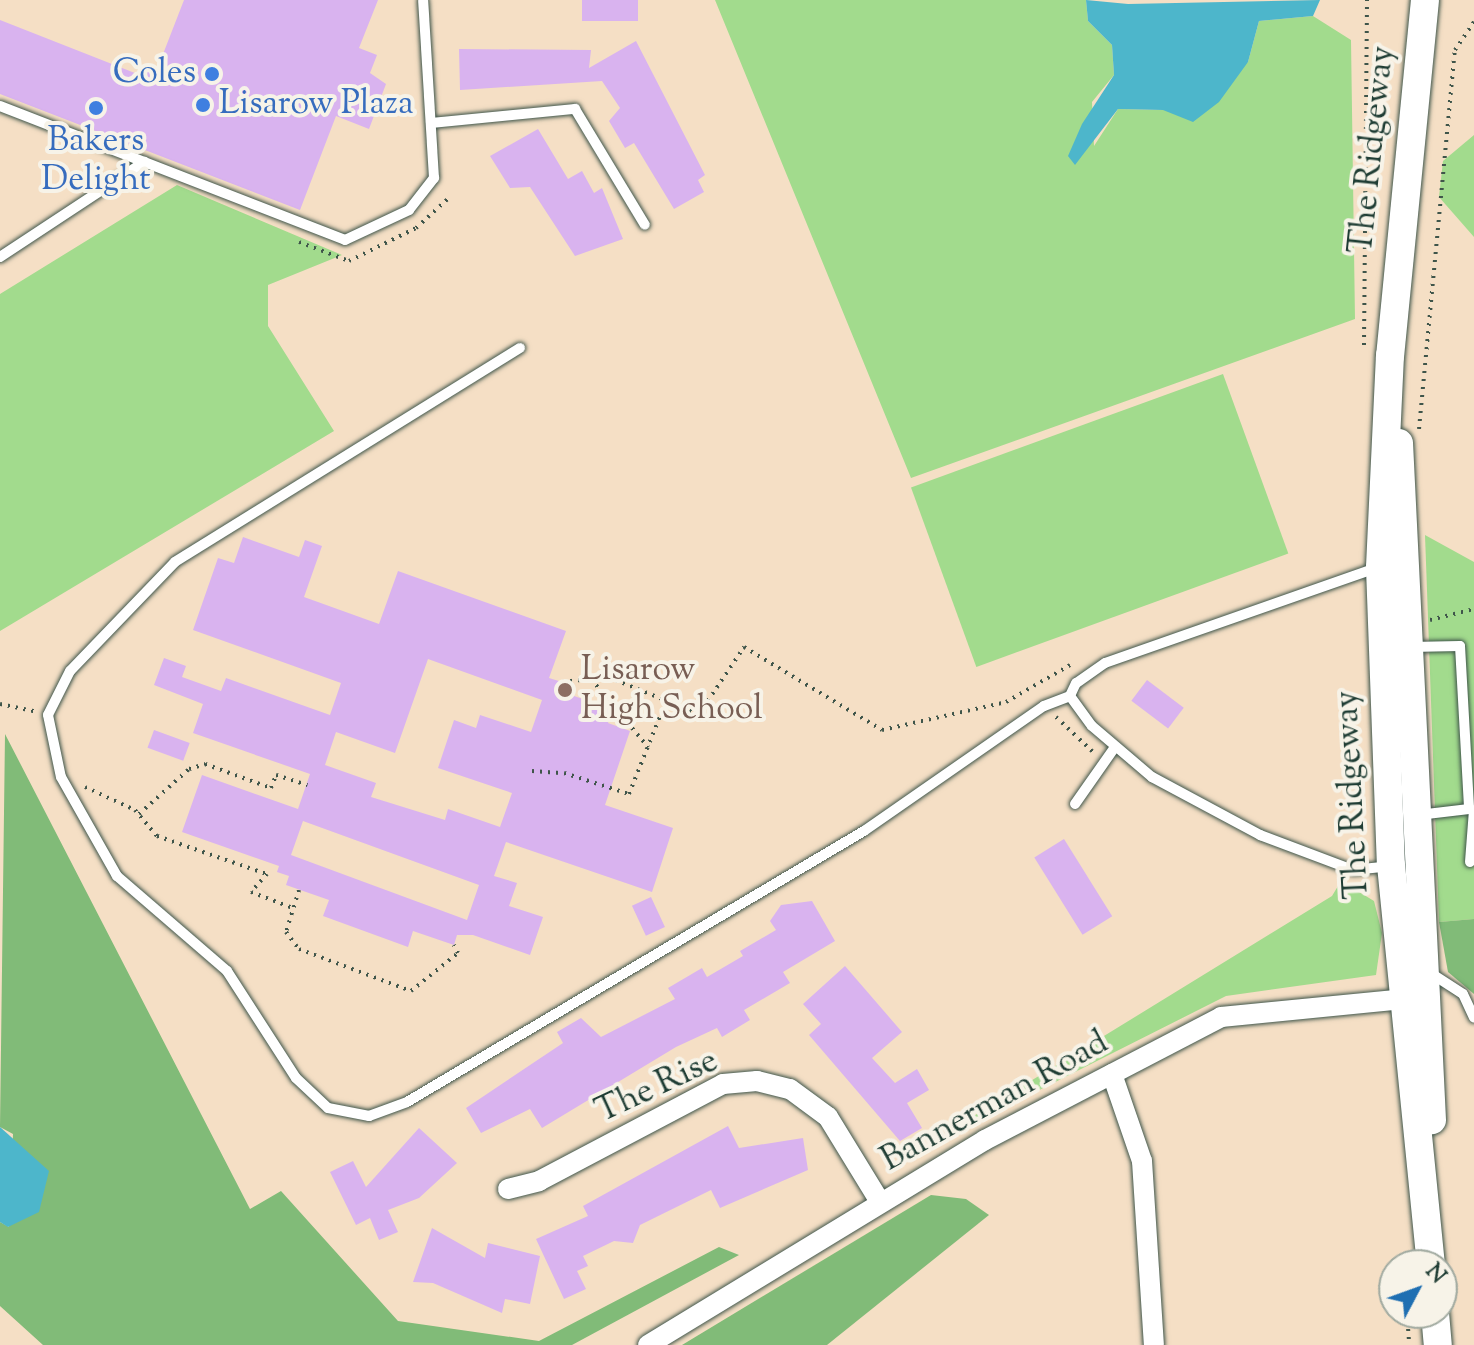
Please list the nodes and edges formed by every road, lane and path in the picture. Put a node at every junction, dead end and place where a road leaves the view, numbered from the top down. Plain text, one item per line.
1 (423, 0) edge
2 (1367, 0) edge
3 (1425, 0) edge
4 (1474, 22) edge
5 (0, 106) edge
6 (431, 123) junction
7 (144, 162) junction
8 (645, 225) dead end
9 (0, 257) edge
10 (520, 348) dead end
11 (1377, 358) junction
12 (1422, 370) dead end
13 (1380, 568) junction
14 (1408, 593) junction
15 (1474, 609) edge
16 (1414, 634) junction
17 (1080, 660) dead end
18 (591, 679) junction
19 (562, 682) dead end
20 (1070, 696) junction
21 (666, 701) junction
22 (0, 704) edge
23 (48, 715) junction
24 (1469, 731) edge
25 (648, 747) junction
26 (1115, 747) junction
27 (532, 771) dead end
28 (61, 776) junction
29 (307, 785) dead end
30 (1075, 804) dead end
31 (1471, 810) edge
32 (139, 814) junction
33 (1414, 815) junction
34 (1470, 862) dead end
35 (1391, 865) junction
36 (299, 890) dead end
37 (293, 908) junction
38 (454, 945) dead end
39 (1424, 968) junction
40 (1403, 999) junction
41 (1474, 1018) edge
42 (1112, 1074) junction
43 (508, 1189) dead end
44 (880, 1202) junction
45 (1428, 1231) junction
46 (1430, 1249) edge
47 (648, 1345) edge
48 (1154, 1345) edge

1 - 6 lane
2 - 11 path
3 - 11 street, The Ridgeway
4 - 12 path
5 - 7 lane
6 - 7 lane
6 - 8 lane
7 - 9 lane
10 - 23 lane
11 - 13 street, The Ridgeway
11 - 14 street, The Ridgeway
13 - 14 street
13 - 20 lane
13 - 35 street, The Ridgeway
14 - 16 street, The Ridgeway
15 - 16 path
16 - 24 lane
16 - 33 street, The Ridgeway
17 - 21 path
18 - 19 path
18 - 21 path
18 - 25 path
20 - 26 lane
20 - 28 lane
21 - 25 path
22 - 23 path
23 - 28 lane
24 - 31 lane
25 - 27 path
26 - 30 lane
26 - 35 lane
28 - 32 path
29 - 32 path
31 - 33 lane
31 - 34 lane
32 - 37 path
33 - 35 street
33 - 39 street, The Ridgeway
35 - 40 street, The Ridgeway
36 - 37 path
37 - 38 path
39 - 40 street
39 - 41 lane
39 - 45 street, The Ridgeway
40 - 42 street, Bannerman Road
40 - 45 street, The Ridgeway
42 - 44 street, Bannerman Road
42 - 48 street
43 - 44 street, The Rise
44 - 47 street, Bannerman Road
45 - 46 street, The Ridgeway

